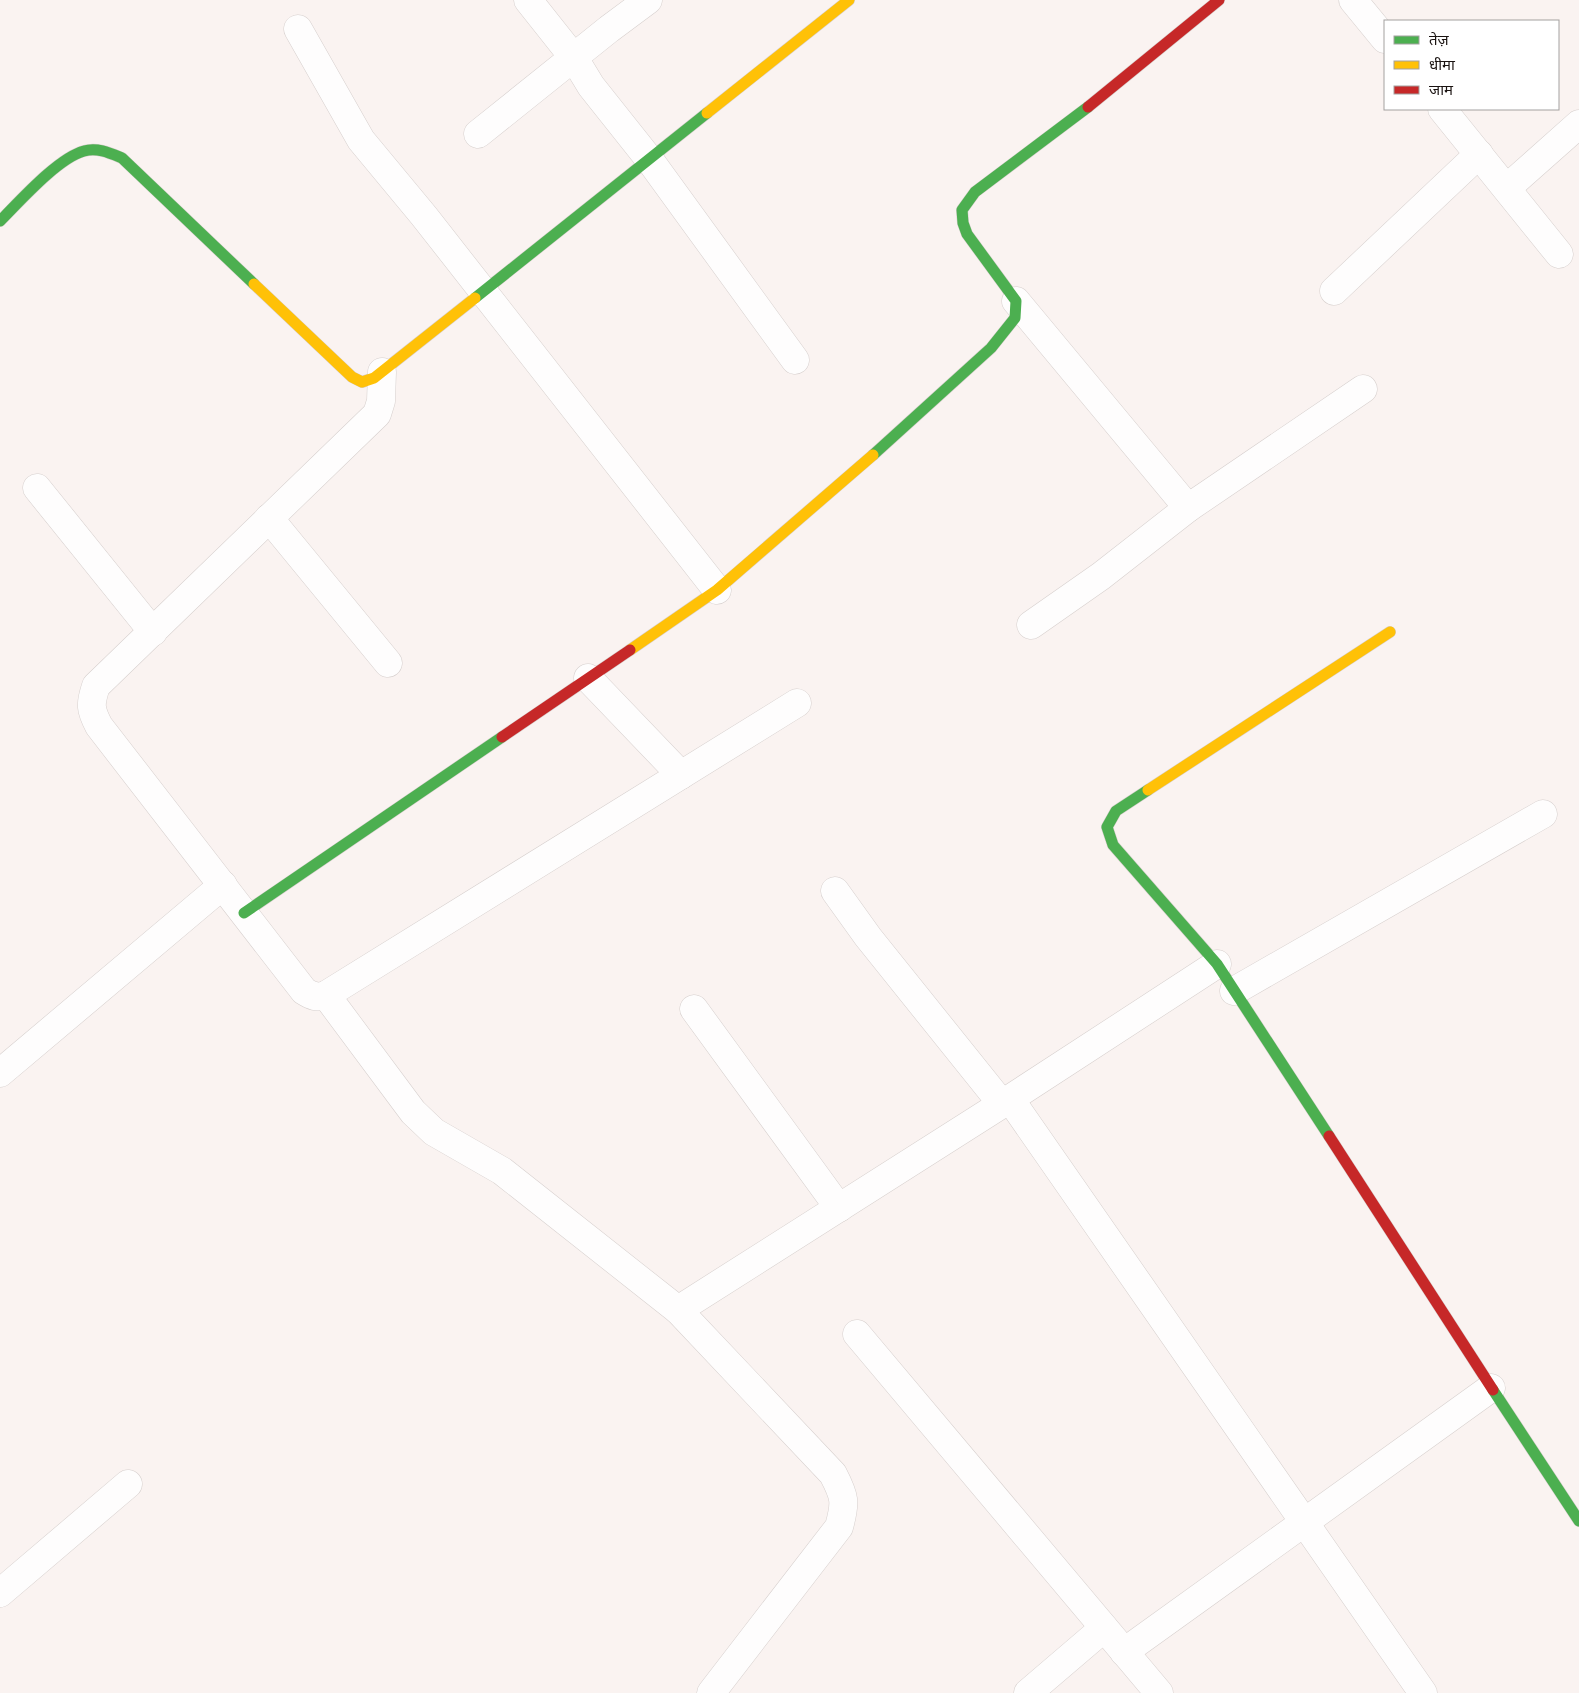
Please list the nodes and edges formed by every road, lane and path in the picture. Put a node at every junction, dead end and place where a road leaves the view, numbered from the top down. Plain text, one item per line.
1 (528, 0) edge
2 (648, 0) edge
3 (849, 0) edge
4 (1219, 0) edge
5 (1354, 0) edge
6 (298, 29) dead end
7 (1384, 38) edge
8 (574, 58) junction
9 (1443, 110) edge
10 (1579, 124) edge
11 (478, 134) dead end
12 (1479, 154) junction
13 (649, 159) junction
14 (1507, 188) junction
15 (0, 221) edge
16 (1560, 254) dead end
17 (1334, 291) dead end
18 (482, 292) junction
19 (1016, 301) junction
20 (795, 360) dead end
21 (382, 372) junction
22 (1363, 389) dead end
23 (37, 488) dead end
24 (1188, 508) junction
25 (269, 518) junction
26 (716, 590) junction
27 (1031, 625) dead end
28 (153, 632) junction
29 (1390, 632) dead end
30 (388, 663) dead end
31 (588, 678) junction
32 (797, 703) dead end
33 (681, 775) junction
34 (1543, 814) dead end
35 (223, 885) junction
36 (835, 891) dead end
37 (244, 913) junction
38 (1217, 964) junction
39 (1234, 991) junction
40 (326, 995) junction
41 (694, 1009) dead end
42 (0, 1073) edge
43 (1006, 1101) junction
44 (839, 1208) junction
45 (678, 1310) junction
46 (857, 1334) dead end
47 (1491, 1388) junction
48 (128, 1484) dead end
49 (1579, 1521) edge
50 (1305, 1523) junction
51 (0, 1593) edge
52 (1104, 1628) junction
53 (1124, 1652) junction
54 (711, 1693) edge
55 (1028, 1693) edge
56 (1159, 1693) edge
57 (1423, 1693) edge

1 - 8 street
2 - 8 street
3 - 13 street
4 - 19 street
5 - 7 street
6 - 18 street
8 - 11 street
8 - 13 street
9 - 12 street
10 - 14 street
12 - 14 street
12 - 17 street
13 - 18 street
13 - 20 street
14 - 16 street
15 - 21 street
18 - 21 street
18 - 26 street
19 - 24 street
19 - 26 street
21 - 25 street
22 - 24 street
23 - 28 street
24 - 27 street
25 - 28 street
25 - 30 street
26 - 31 street
28 - 35 street
29 - 38 street
31 - 33 street
31 - 37 street
32 - 33 street
33 - 40 street
34 - 39 street
35 - 37 street
35 - 42 street
36 - 43 street
37 - 40 street
38 - 39 street
38 - 43 street
39 - 47 street
40 - 45 street
41 - 44 street
43 - 44 street
43 - 50 street
44 - 45 street
45 - 54 street
46 - 52 street
47 - 49 street
47 - 50 street
48 - 51 street
50 - 53 street
50 - 57 street
52 - 53 street
52 - 55 street
53 - 56 street

